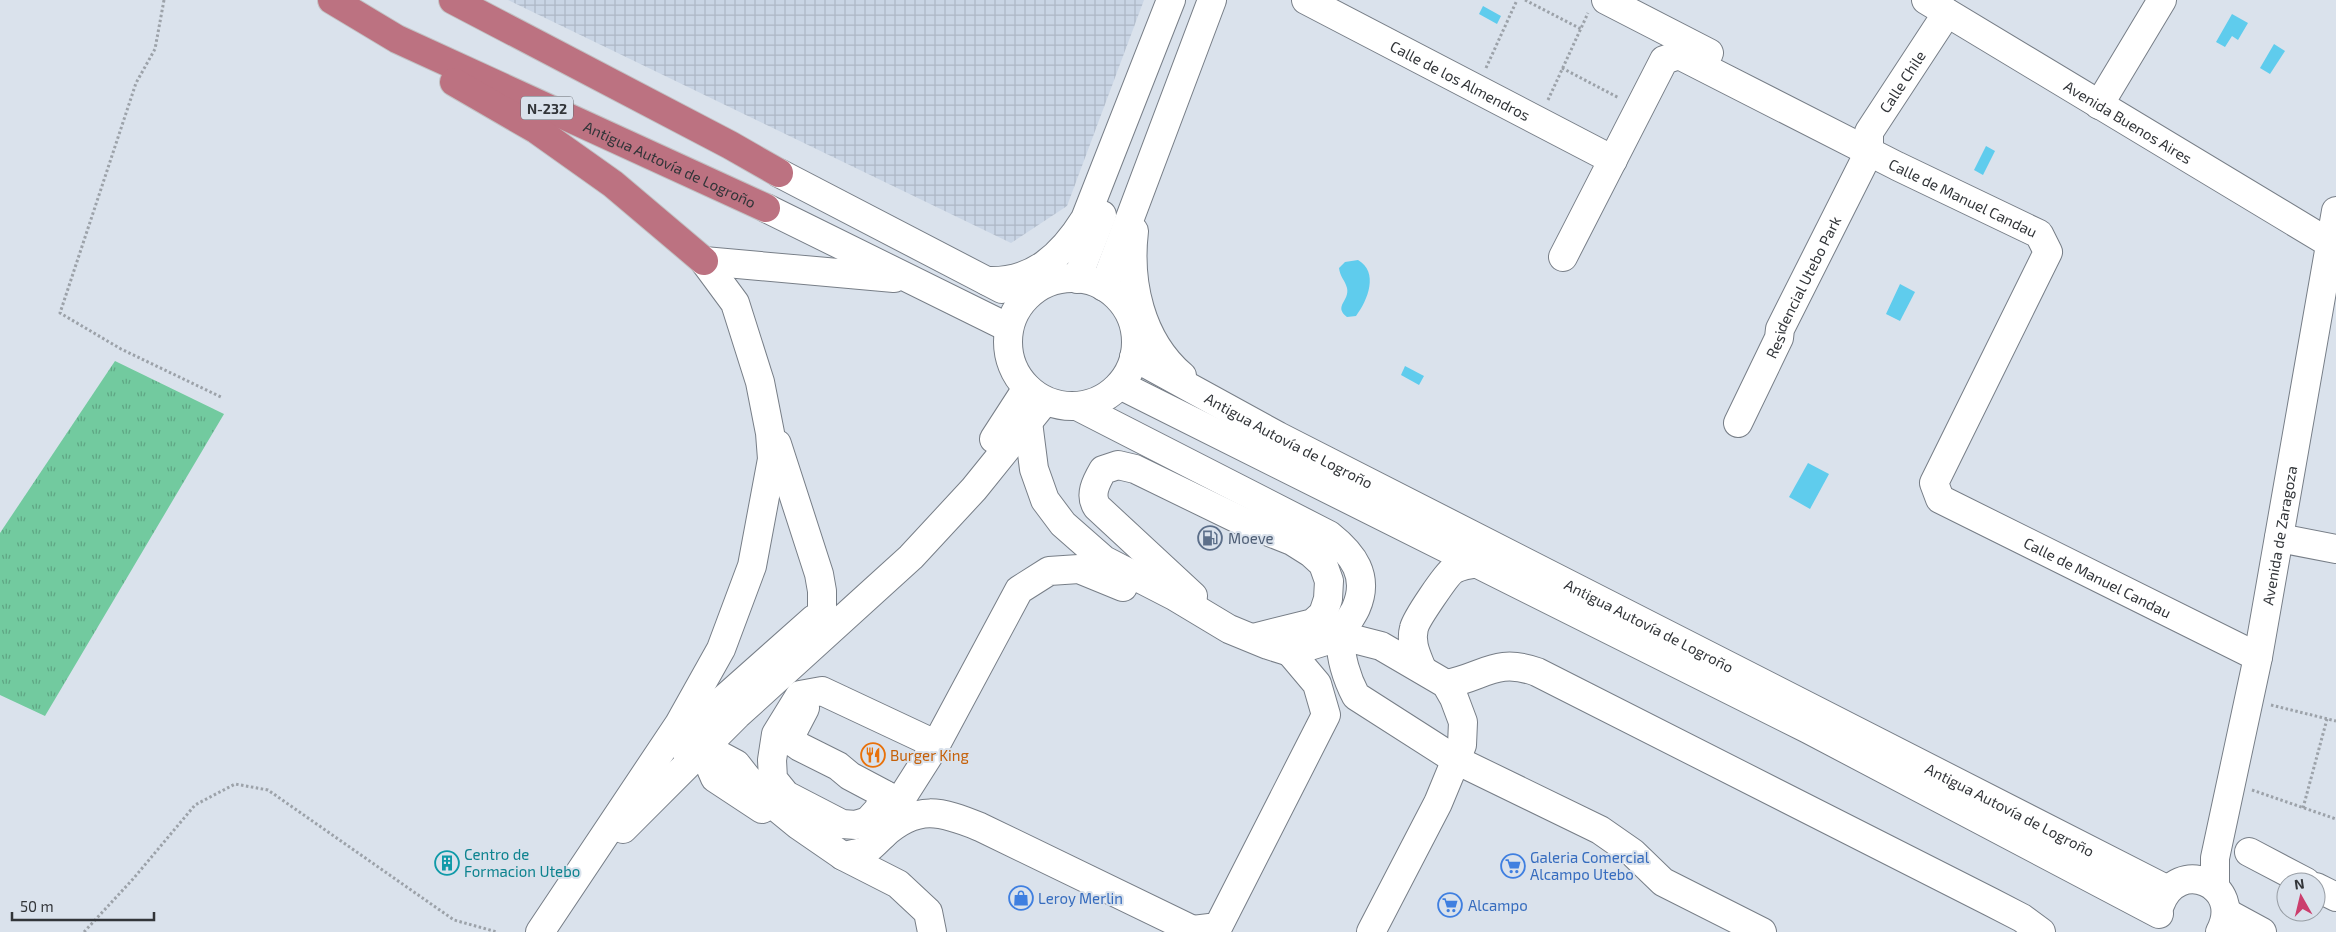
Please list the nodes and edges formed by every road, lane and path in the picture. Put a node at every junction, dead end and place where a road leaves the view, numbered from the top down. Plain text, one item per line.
1 (164, 0) edge
2 (332, 0) edge
3 (453, 0) edge
4 (1171, 0) edge
5 (1179, 0) edge
6 (1212, 0) edge
7 (1306, 0) edge
8 (1517, 0) edge
9 (1525, 0) edge
10 (2162, 0) edge
11 (1598, 4) edge
12 (1937, 6) edge
13 (1581, 29) junction
14 (397, 39) junction
15 (1562, 68) junction
16 (1477, 89) junction
17 (2100, 105) junction
18 (1640, 108) junction
19 (1538, 121) junction
20 (1869, 142) junction
21 (1613, 160) junction
22 (779, 173) joint
23 (1140, 191) junction
24 (766, 208) joint
25 (2336, 212) edge
26 (2333, 246) edge
27 (1563, 257) dead end
28 (704, 261) junction
29 (1077, 279) junction
30 (911, 280) junction
31 (987, 280) junction
32 (1104, 287) junction
33 (1024, 301) junction
34 (1009, 328) junction
35 (1134, 357) junction
36 (1120, 385) junction
37 (1202, 393) junction
38 (1036, 394) junction
39 (222, 398) dead end
40 (1076, 406) junction
41 (767, 414) junction
42 (1028, 422) junction
43 (1738, 423) dead end
44 (2279, 538) junction
45 (2336, 549) edge
46 (1480, 564) junction
47 (822, 612) junction
48 (1241, 633) junction
49 (1342, 636) junction
50 (1290, 652) junction
51 (2258, 657) junction
52 (1422, 669) junction
53 (1446, 684) junction
54 (1356, 696) junction
55 (2267, 704) dead end
56 (727, 710) junction
57 (2327, 719) junction
58 (2336, 721) edge
59 (704, 747) junction
60 (933, 747) junction
61 (1456, 760) junction
62 (665, 769) junction
63 (725, 771) junction
64 (2250, 789) dead end
65 (892, 799) junction
66 (2303, 808) junction
67 (2336, 819) edge
68 (883, 835) junction
69 (2249, 852) dead end
70 (844, 856) junction
71 (2287, 872) edge
72 (2208, 884) junction
73 (2160, 917) edge
74 (2223, 922) edge
75 (2026, 927) edge
76 (1195, 931) edge
77 (84, 932) edge
78 (497, 932) edge
79 (540, 932) edge
80 (932, 932) edge
81 (1231, 932) edge
82 (1371, 932) edge
83 (1762, 932) edge
84 (2262, 932) edge

1 - 39 path
2 - 14 highway, Antigua Autovía de Logroño / N-232
3 - 22 highway
4 - 31 street
5 - 29 street
6 - 23 street
7 - 16 street, Calle de los Almendros
8 - 16 path
9 - 13 path
10 - 17 street
11 - 13 path
11 - 20 street
12 - 17 street, Avenida Buenos Aires
12 - 20 street, Calle Chile
13 - 15 path
14 - 24 highway, Antigua Autovía de Logroño / N-232
14 - 28 highway
15 - 18 path
15 - 19 path
16 - 19 street, Calle de los Almendros
17 - 26 street, Avenida Buenos Aires
18 - 20 street, Calle de Manuel Candau
18 - 21 street, Calle de Manuel Candau
19 - 21 street, Calle de los Almendros
20 - 43 street, Residencial Utebo Park
20 - 51 street, Calle de Manuel Candau
21 - 27 street, Calle de Manuel Candau
22 - 31 street
23 - 32 street
23 - 37 street
24 - 30 street, Antigua Autovía de Logroño
25 - 26 street, Avenida de Zaragoza
26 - 44 street, Avenida de Zaragoza
28 - 30 street
28 - 41 street
29 - 32 street
29 - 33 street
30 - 34 street, Antigua Autovía de Logroño
31 - 33 street
32 - 35 street
33 - 34 street
34 - 38 street
35 - 36 street
35 - 37 street, Antigua Autovía de Logroño
36 - 40 street
36 - 46 street, Antigua Autovía de Logroño
37 - 73 street, Antigua Autovía de Logroño
38 - 40 street
38 - 42 street
38 - 47 street
40 - 49 street
41 - 47 street
41 - 62 street
42 - 48 street
42 - 56 street
44 - 45 street
44 - 51 street, Avenida de Zaragoza
46 - 52 street
46 - 73 street, Antigua Autovía de Logroño
47 - 56 street
48 - 48 street
48 - 50 street
48 - 60 street
49 - 50 street
49 - 52 street
49 - 54 street
50 - 76 street
51 - 72 street, Avenida de Zaragoza
52 - 53 street
53 - 61 street
53 - 75 street
54 - 61 street
54 - 81 street
55 - 57 path
56 - 59 street
56 - 62 street
56 - 63 street
57 - 58 path
57 - 66 path
59 - 62 street
59 - 63 street
60 - 65 street
60 - 65 street
60 - 65 street
61 - 82 street
61 - 83 street
62 - 63 street
62 - 79 street
63 - 70 street
64 - 66 path
65 - 68 street
66 - 67 path
68 - 70 street
68 - 76 street
69 - 71 street
70 - 80 street
72 - 73 street
72 - 74 street
74 - 84 street
77 - 78 path

